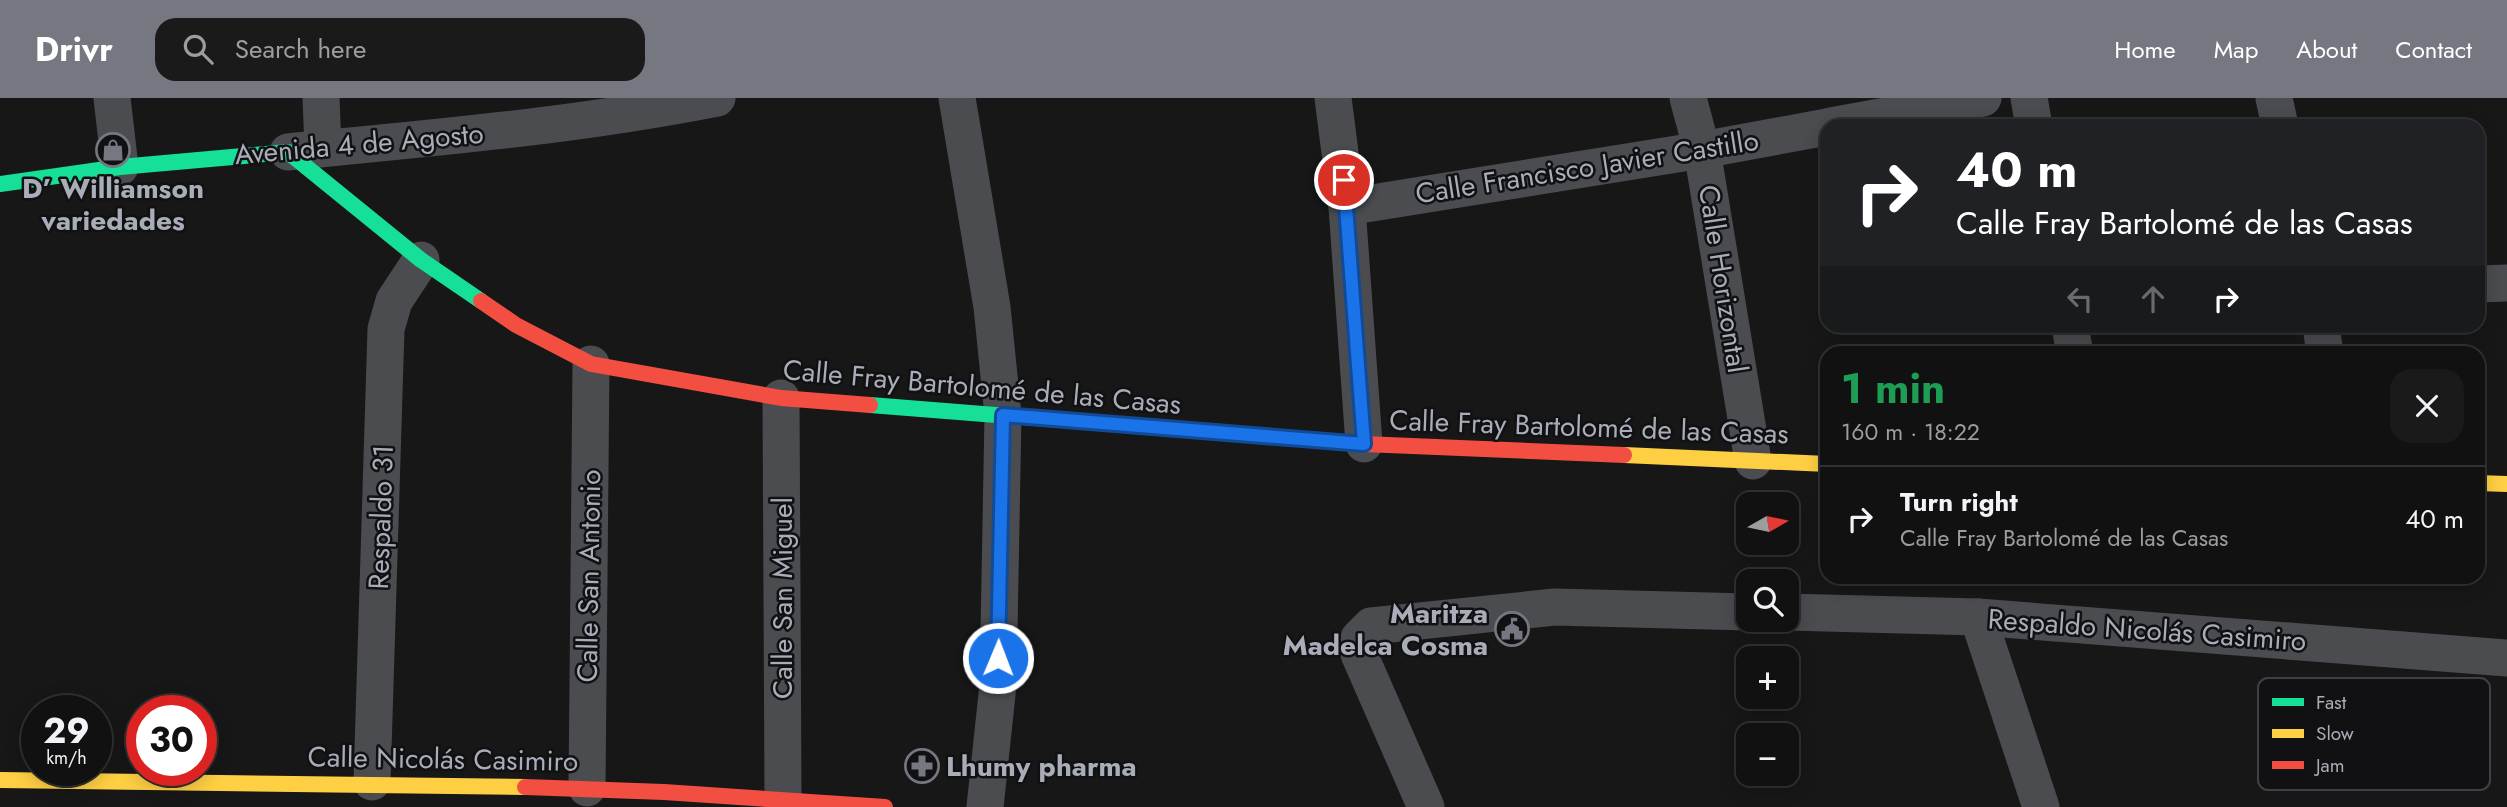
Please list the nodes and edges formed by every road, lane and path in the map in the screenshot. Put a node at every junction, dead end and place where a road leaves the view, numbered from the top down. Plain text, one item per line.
1 (112, 98) edge
2 (321, 98) edge
3 (717, 98) edge
4 (957, 98) edge
5 (1333, 98) edge
6 (1688, 98) edge
7 (1983, 98) edge
8 (2029, 98) edge
9 (2274, 98) edge
10 (1868, 119) edge
11 (2033, 119) edge
12 (2278, 119) edge
13 (1820, 128) edge
14 (305, 150) junction
15 (1702, 150) junction
16 (120, 167) junction
17 (0, 184) edge
18 (1347, 207) junction
19 (421, 260) junction
20 (2507, 283) edge
21 (2485, 284) edge
22 (591, 365) junction
23 (781, 398) junction
24 (1003, 415) junction
25 (1364, 444) junction
26 (1753, 461) junction
27 (1820, 464) edge
28 (2485, 483) edge
29 (2507, 484) edge
30 (1736, 612) edge
31 (1799, 612) edge
32 (1978, 617) junction
33 (2507, 658) edge
34 (0, 780) edge
35 (372, 782) junction
36 (587, 788) junction
37 (783, 798) junction
38 (885, 807) edge
39 (985, 807) edge
40 (1426, 807) edge
41 (2042, 807) edge

1 - 16 street
2 - 14 street
3 - 14 street, Avenida 4 de Agosto
4 - 24 street
5 - 18 street
6 - 15 street, Calle Horizontal
7 - 10 street, Calle Francisco Javier Castillo
8 - 11 street
9 - 12 street
13 - 15 street, Calle Francisco Javier Castillo
14 - 16 main road, Avenida 4 de Agosto
14 - 19 main road, Calle Fray Bartolomé de las Casas
15 - 18 street, Calle Francisco Javier Castillo
15 - 26 street, Calle Horizontal
16 - 17 main road, Avenida 4 de Agosto
18 - 25 street
19 - 22 main road, Calle Fray Bartolomé de las Casas
19 - 35 street, Respaldo 31
20 - 21 street
22 - 23 main road, Calle Fray Bartolomé de las Casas
22 - 36 street, Calle San Antonio
23 - 24 main road, Calle Fray Bartolomé de las Casas
23 - 37 street, Calle San Miguel
24 - 25 main road, Calle Fray Bartolomé de las Casas
24 - 39 street
25 - 26 main road, Calle Fray Bartolomé de las Casas
26 - 27 main road, Calle Fray Bartolomé de las Casas
28 - 29 main road
30 - 40 street
31 - 32 street, Respaldo Nicolás Casimiro
32 - 33 street, Respaldo Nicolás Casimiro
32 - 41 street
34 - 35 main road, Calle Nicolás Casimiro
35 - 36 main road, Calle Nicolás Casimiro
36 - 37 main road, Calle Nicolás Casimiro
37 - 38 main road, Calle Nicolás Casimiro

